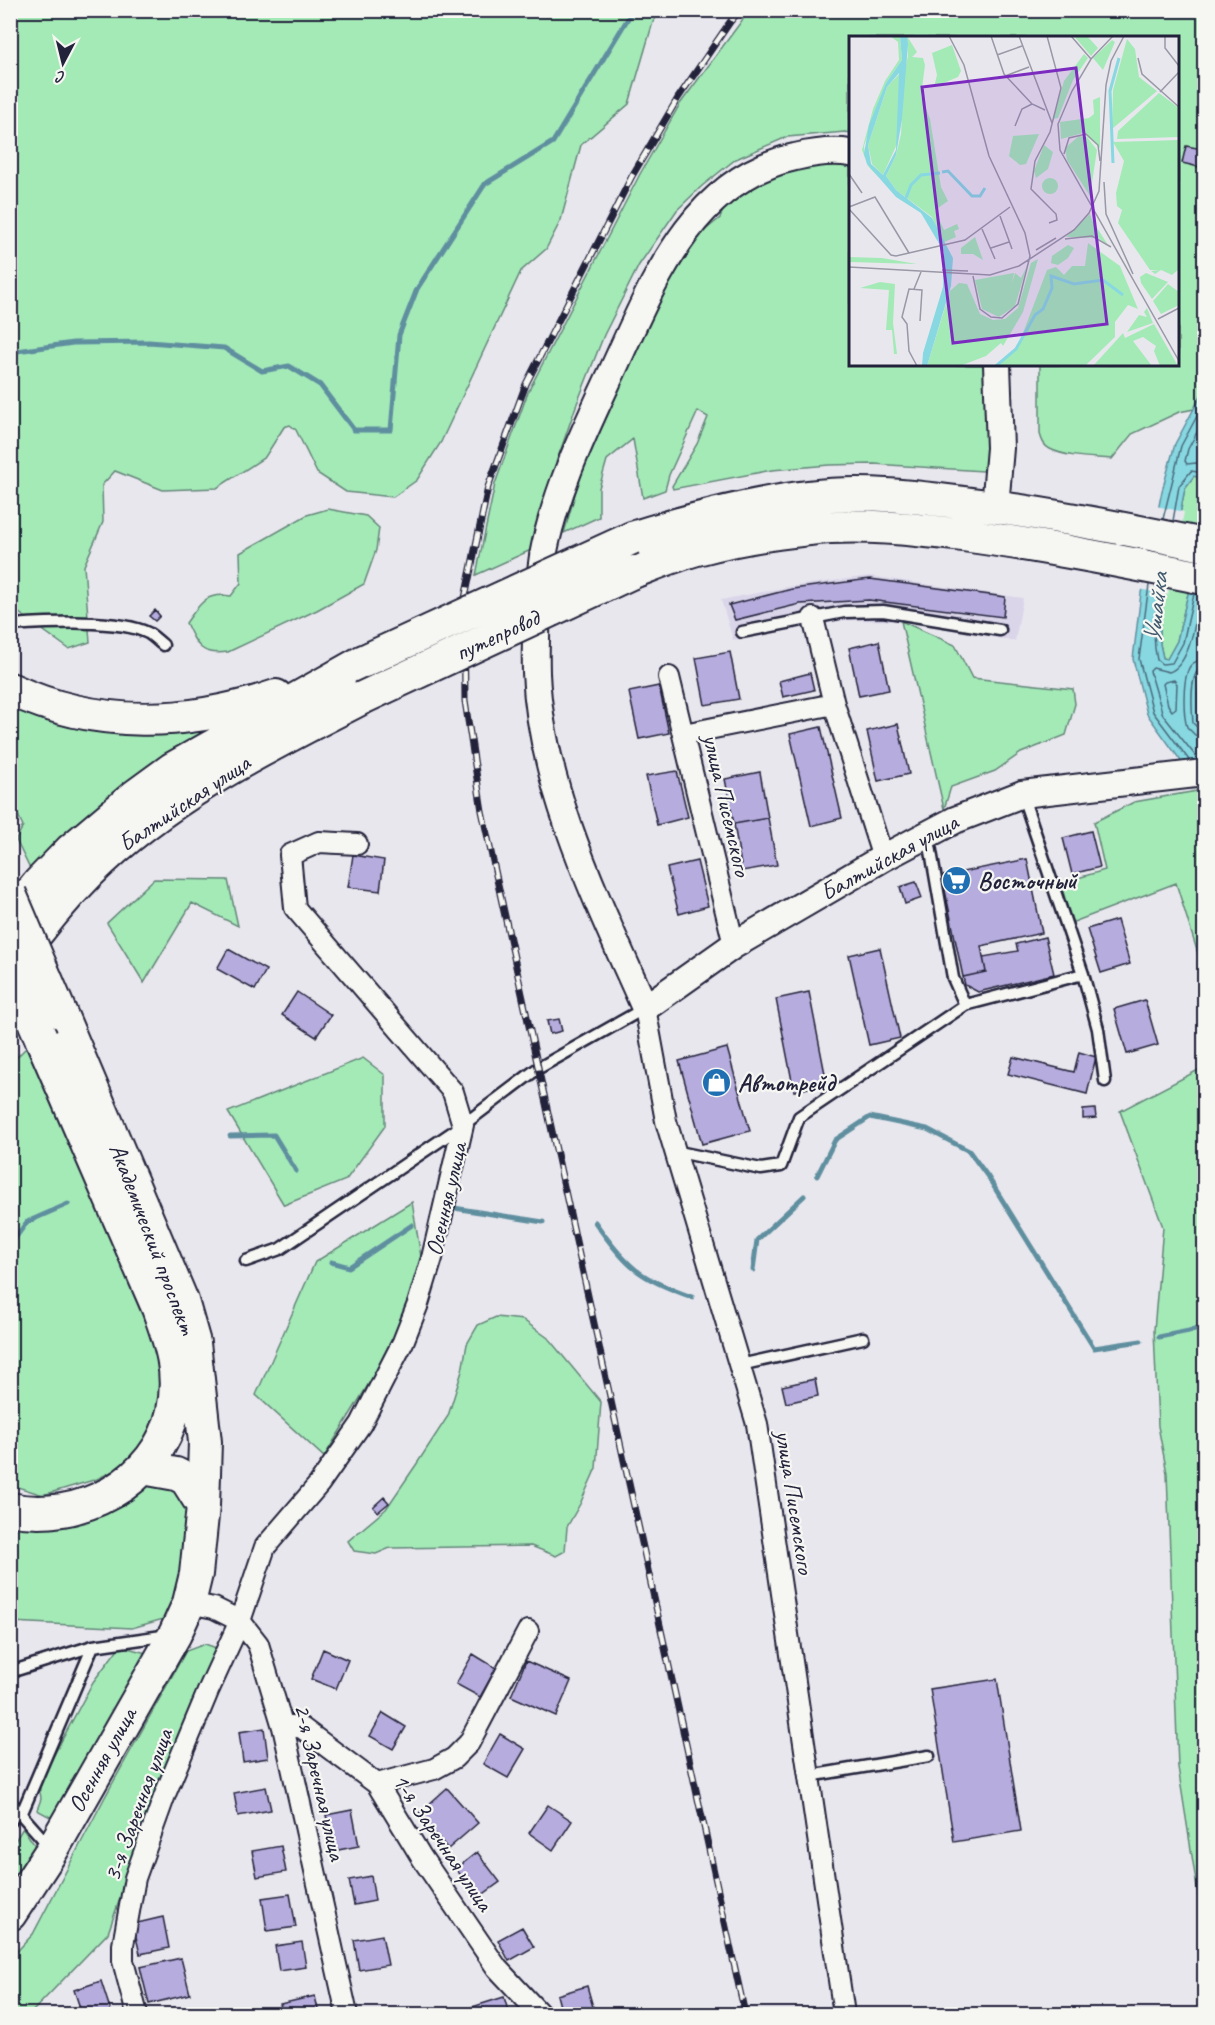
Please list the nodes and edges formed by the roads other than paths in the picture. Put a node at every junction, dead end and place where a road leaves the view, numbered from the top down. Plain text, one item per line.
1 (849, 153) edge
2 (997, 366) edge
3 (995, 507) junction
4 (1204, 545) edge
5 (1204, 578) edge
6 (813, 618) junction
7 (10, 624) edge
8 (1000, 630) dead end
9 (742, 632) dead end
10 (163, 645) dead end
11 (353, 666) junction
12 (669, 677) dead end
13 (10, 689) edge
14 (362, 698) joint
15 (834, 704) junction
16 (684, 734) junction
17 (1204, 773) edge
18 (1022, 794) junction
19 (928, 834) junction
20 (357, 844) dead end
21 (883, 858) junction
22 (10, 894) edge
23 (10, 918) edge
24 (734, 945) junction
25 (10, 968) edge
26 (1083, 974) junction
27 (965, 1005) junction
28 (645, 1008) junction
29 (1105, 1081) dead end
30 (463, 1125) junction
31 (674, 1151) junction
32 (246, 1261) dead end
33 (863, 1338) dead end
34 (740, 1365) junction
35 (143, 1468) junction
36 (203, 1506) junction
37 (10, 1509) edge
38 (189, 1603) junction
39 (240, 1620) junction
40 (528, 1631) dead end
41 (175, 1634) junction
42 (93, 1646) junction
43 (10, 1672) edge
44 (283, 1727) junction
45 (929, 1756) dead end
46 (809, 1776) junction
47 (377, 1784) junction
48 (16, 1810) edge
49 (10, 1822) edge
50 (52, 1850) junction
51 (10, 1914) edge
52 (137, 2014) edge
53 (347, 2014) edge
54 (540, 2014) edge
55 (844, 2014) edge

1 - 28 street
2 - 3 street
3 - 4 main road
3 - 11 main road, путепровод, bridge
5 - 14 main road, путепровод, bridge
6 - 8 lane
6 - 9 lane
6 - 15 street
7 - 10 lane
11 - 13 main road
11 - 23 main road, Балтийская улица
12 - 16 street, улица Писемского
14 - 25 main road, Балтийская улица
15 - 16 street
15 - 21 street
16 - 24 street, улица Писемского
17 - 18 street, Балтийская улица
18 - 19 street, Балтийская улица
18 - 26 lane
19 - 21 street, Балтийская улица
19 - 27 lane
20 - 30 street, Осенняя улица
21 - 24 street, Балтийская улица
22 - 36 main road, Академический проспект, bridge
24 - 28 street, Балтийская улица
25 - 35 main road, Академический проспект, bridge
26 - 27 lane
26 - 29 lane
27 - 31 lane
28 - 30 lane
28 - 31 street, улица Писемского
30 - 32 lane
30 - 39 street, Осенняя улица
31 - 34 street, улица Писемского
33 - 34 lane
34 - 46 street, улица Писемского
35 - 36 main road
35 - 37 main road
36 - 38 main road, Академический проспект
38 - 39 street, 2-я Заречная улица
38 - 41 main road, Осенняя улица
39 - 44 street, 2-я Заречная улица
39 - 52 street, 3-я Заречная улица
40 - 47 street
41 - 42 lane
41 - 50 main road, Осенняя улица
42 - 43 lane
42 - 48 lane
44 - 47 street, 1-я Заречная улица
44 - 53 street, 2-я Заречная улица
45 - 46 lane
46 - 55 street, улица Писемского
47 - 54 street, 1-я Заречная улица
48 - 49 lane
48 - 50 lane
50 - 51 main road, Осенняя улица

